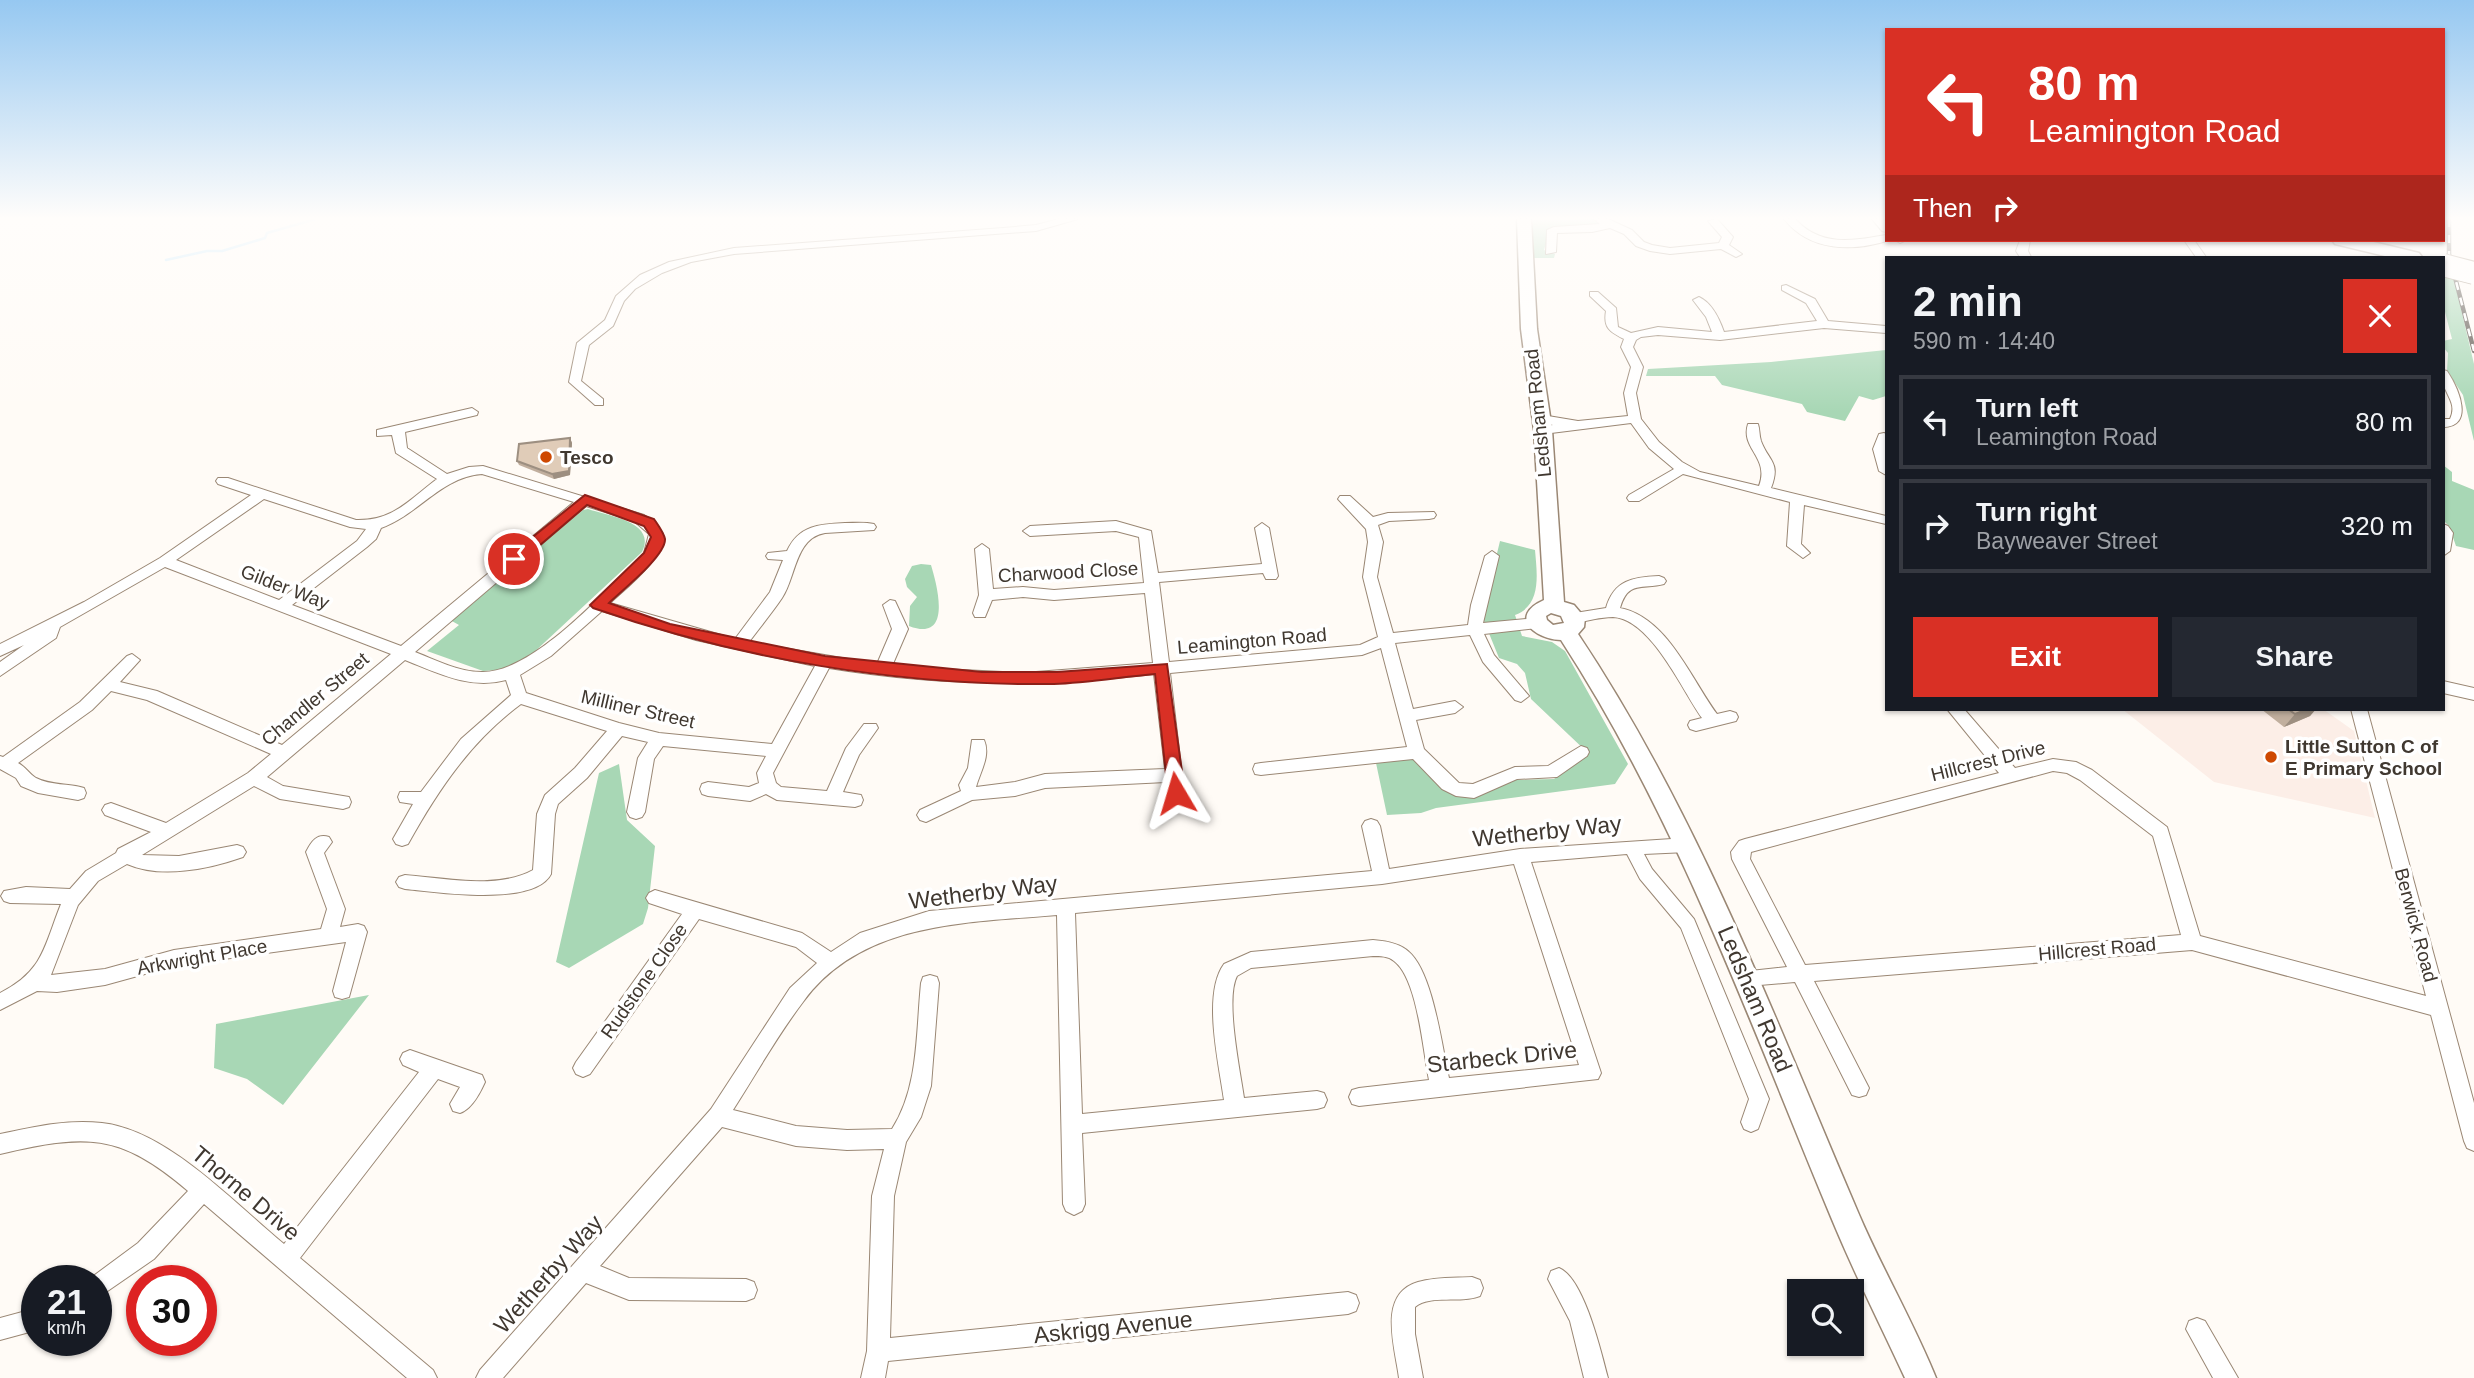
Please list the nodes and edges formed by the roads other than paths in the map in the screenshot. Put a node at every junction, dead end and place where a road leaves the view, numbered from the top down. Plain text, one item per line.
1 (635, 283) edge
2 (1527, 283) edge
3 (1794, 289) dead end
4 (1602, 296) dead end
5 (1698, 298) dead end
6 (1824, 324) junction
7 (1885, 330) edge
8 (1720, 336) junction
9 (1631, 338) junction
10 (2445, 377) edge
11 (598, 402) dead end
12 (472, 412) dead end
13 (1635, 419) junction
14 (2445, 423) edge
15 (1543, 425) junction
16 (397, 430) junction
17 (1748, 430) dead end
18 (382, 433) dead end
19 (1881, 435) edge
20 (1682, 469) junction
21 (1885, 469) edge
22 (446, 479) junction
23 (223, 481) dead end
24 (1628, 483) dead end
25 (1763, 492) junction
26 (262, 494) junction
27 (1345, 499) dead end
28 (585, 500) junction
29 (1797, 501) junction
30 (1429, 515) dead end
31 (1885, 520) edge
32 (1370, 523) junction
33 (375, 525) junction
34 (869, 527) dead end
35 (1262, 528) dead end
36 (1030, 531) dead end
37 (982, 549) dead end
38 (1803, 553) dead end
39 (793, 555) junction
40 (773, 556) dead end
41 (1492, 556) dead end
42 (165, 561) junction
43 (1659, 581) dead end
44 (1152, 582) junction
45 (986, 588) junction
46 (598, 605) junction
47 (890, 605) dead end
48 (281, 606) junction
49 (1555, 606) junction
50 (1612, 612) junction
51 (980, 613) dead end
52 (1536, 623) junction
53 (51, 624) junction
54 (1570, 625) junction
55 (1475, 630) junction
56 (1387, 639) junction
57 (739, 645) junction
58 (0, 650) edge
59 (403, 653) junction
60 (132, 660) dead end
61 (825, 661) junction
62 (1162, 668) junction
63 (883, 669) junction
64 (0, 670) edge
65 (512, 673) junction
66 (109, 685) junction
67 (2445, 687) edge
68 (2474, 694) edge
69 (1521, 696) dead end
70 (519, 697) junction
71 (1455, 707) dead end
72 (1957, 711) edge
73 (2360, 711) edge
74 (1407, 716) junction
75 (1730, 717) dead end
76 (1713, 721) junction
77 (1696, 725) dead end
78 (870, 728) dead end
79 (618, 729) junction
80 (659, 739) junction
81 (978, 744) dead end
82 (776, 751) junction
83 (283, 752) junction
84 (1417, 752) junction
85 (1581, 752) dead end
86 (3, 763) edge
87 (1261, 769) dead end
88 (1174, 775) junction
89 (2011, 775) junction
90 (254, 778) junction
91 (768, 786) junction
92 (708, 789) dead end
93 (78, 793) dead end
94 (1176, 793) dead end
95 (970, 794) junction
96 (407, 797) dead end
97 (832, 798) junction
98 (425, 799) junction
99 (855, 800) dead end
100 (344, 802) dead end
101 (111, 810) dead end
102 (636, 812) dead end
103 (926, 815) dead end
104 (1371, 825) dead end
105 (166, 830) junction
106 (402, 839) dead end
107 (323, 842) dead end
108 (1687, 845) junction
109 (1632, 847) junction
110 (237, 852) dead end
111 (124, 854) junction
112 (1520, 856) junction
113 (1382, 877) junction
114 (405, 882) dead end
115 (10, 896) dead end
116 (74, 897) junction
117 (655, 898) dead end
118 (1066, 907) junction
119 (695, 910) junction
120 (328, 936) junction
121 (2192, 942) junction
122 (830, 962) junction
123 (1800, 972) junction
124 (1748, 978) junction
125 (34, 982) junction
126 (930, 983) dead end
127 (342, 991) dead end
128 (0, 1002) edge
129 (2438, 1008) junction
130 (585, 1056) dead end
131 (410, 1059) dead end
132 (434, 1069) junction
133 (1441, 1088) junction
134 (1859, 1088) dead end
135 (1359, 1097) dead end
136 (1317, 1100) dead end
137 (460, 1104) dead end
138 (1235, 1108) junction
139 (718, 1116) junction
140 (1751, 1122) dead end
141 (1074, 1124) junction
142 (897, 1139) junction
143 (2474, 1141) edge
144 (0, 1144) edge
145 (202, 1191) junction
146 (1074, 1205) dead end
147 (285, 1260) junction
148 (584, 1271) junction
149 (112, 1276) edge
150 (1559, 1279) dead end
151 (1472, 1288) dead end
152 (746, 1290) dead end
153 (1348, 1303) dead end
154 (21, 1324) edge
155 (0, 1329) edge
156 (2197, 1329) dead end
157 (878, 1350) junction
158 (425, 1378) edge
159 (488, 1378) edge
160 (873, 1378) edge
161 (1412, 1378) edge
162 (1596, 1378) edge
163 (1921, 1378) edge
164 (2226, 1378) edge

1 - 11 street
2 - 15 main road, Ledsham Road
3 - 6 street
4 - 9 street
5 - 8 street
6 - 7 street
6 - 8 street
8 - 9 street
9 - 13 street
10 - 14 street
12 - 16 street
13 - 15 street
13 - 20 street
15 - 49 main road, Ledsham Road
16 - 18 street
16 - 22 street
17 - 25 street
19 - 21 street
20 - 24 street
20 - 25 street
22 - 28 street
22 - 33 street
23 - 26 street
25 - 29 street
26 - 33 street
26 - 42 street
27 - 32 street
28 - 46 street, Gilder Way
28 - 59 street, Chandler Street
29 - 31 street
29 - 38 street
30 - 32 street
32 - 56 street
33 - 48 street
34 - 39 street
35 - 44 street, Charwood Close
36 - 44 street
37 - 45 street
39 - 40 street
39 - 57 street
41 - 55 street
42 - 48 street, Gilder Way
42 - 53 street
43 - 50 street
44 - 45 street, Charwood Close
44 - 62 street
45 - 51 street, Charwood Close
46 - 57 street, Leamington Road
46 - 65 street, Gilder Way
47 - 63 street
48 - 59 street, Gilder Way
49 - 52 main road
49 - 54 main road
50 - 54 street
50 - 76 street
52 - 54 main road
52 - 55 street, Leamington Road
53 - 58 street
53 - 64 street
54 - 108 main road, Ledsham Road
55 - 56 street, Leamington Road
55 - 69 street
56 - 62 street, Leamington Road
56 - 74 street
57 - 61 street, Leamington Road
59 - 65 street, Gilder Way
59 - 83 street, Chandler Street
60 - 66 street
61 - 63 street, Leamington Road
61 - 82 street
62 - 63 street, Leamington Road
62 - 88 street
65 - 70 street
66 - 83 street
66 - 86 street
67 - 68 street
70 - 79 street, Milliner Street
70 - 98 street
71 - 74 street
72 - 89 street
73 - 129 street, Berwick Road
74 - 84 street
75 - 76 street
76 - 77 street
78 - 97 street
79 - 80 street, Milliner Street
79 - 114 street
80 - 82 street, Milliner Street
80 - 102 street
81 - 95 street
82 - 91 street
83 - 90 street, Chandler Street
84 - 85 street
84 - 87 street
86 - 93 street
88 - 94 street
88 - 95 street
89 - 121 street, Hillcrest Drive
89 - 123 street, Hillcrest Drive
90 - 100 street
90 - 105 street, Chandler Street
91 - 92 street
91 - 97 street
95 - 103 street
96 - 98 street
97 - 99 street
98 - 106 street
101 - 105 street
104 - 113 street
105 - 111 street, Chandler Street
107 - 120 street
108 - 109 street, Wetherby Way
108 - 124 main road, Ledsham Road
109 - 112 street, Wetherby Way
109 - 140 street, Ledsham Road
110 - 111 street
111 - 116 street, Chandler Street
112 - 113 street, Wetherby Way
112 - 133 street, Starbeck Drive
113 - 118 street, Wetherby Way
115 - 116 street
116 - 125 street, Chandler Street
117 - 119 street
118 - 122 street, Wetherby Way
118 - 141 street
119 - 122 street
119 - 130 street, Rudstone Close
120 - 125 street, Arkwright Place
120 - 127 street, Arkwright Place
121 - 123 street, Hillcrest Road
121 - 129 street, Hillcrest Road
122 - 139 street, Wetherby Way
123 - 124 street, Hillcrest Road
123 - 134 street
124 - 163 main road, Ledsham Road
125 - 128 street, Chandler Street
126 - 142 street
129 - 143 street, Berwick Road
131 - 132 street
132 - 137 street
132 - 147 street
133 - 135 street, Starbeck Drive
133 - 138 street
136 - 138 street
138 - 141 street
139 - 142 street
139 - 148 street, Wetherby Way
141 - 146 street
142 - 157 street
144 - 145 street, Thorne Drive
145 - 147 street, Thorne Drive
145 - 149 street
147 - 158 street, Thorne Drive
148 - 152 street
148 - 159 street, Wetherby Way
150 - 162 street
151 - 161 street
153 - 157 street, Askrigg Avenue
154 - 155 street
156 - 164 street
157 - 160 street

